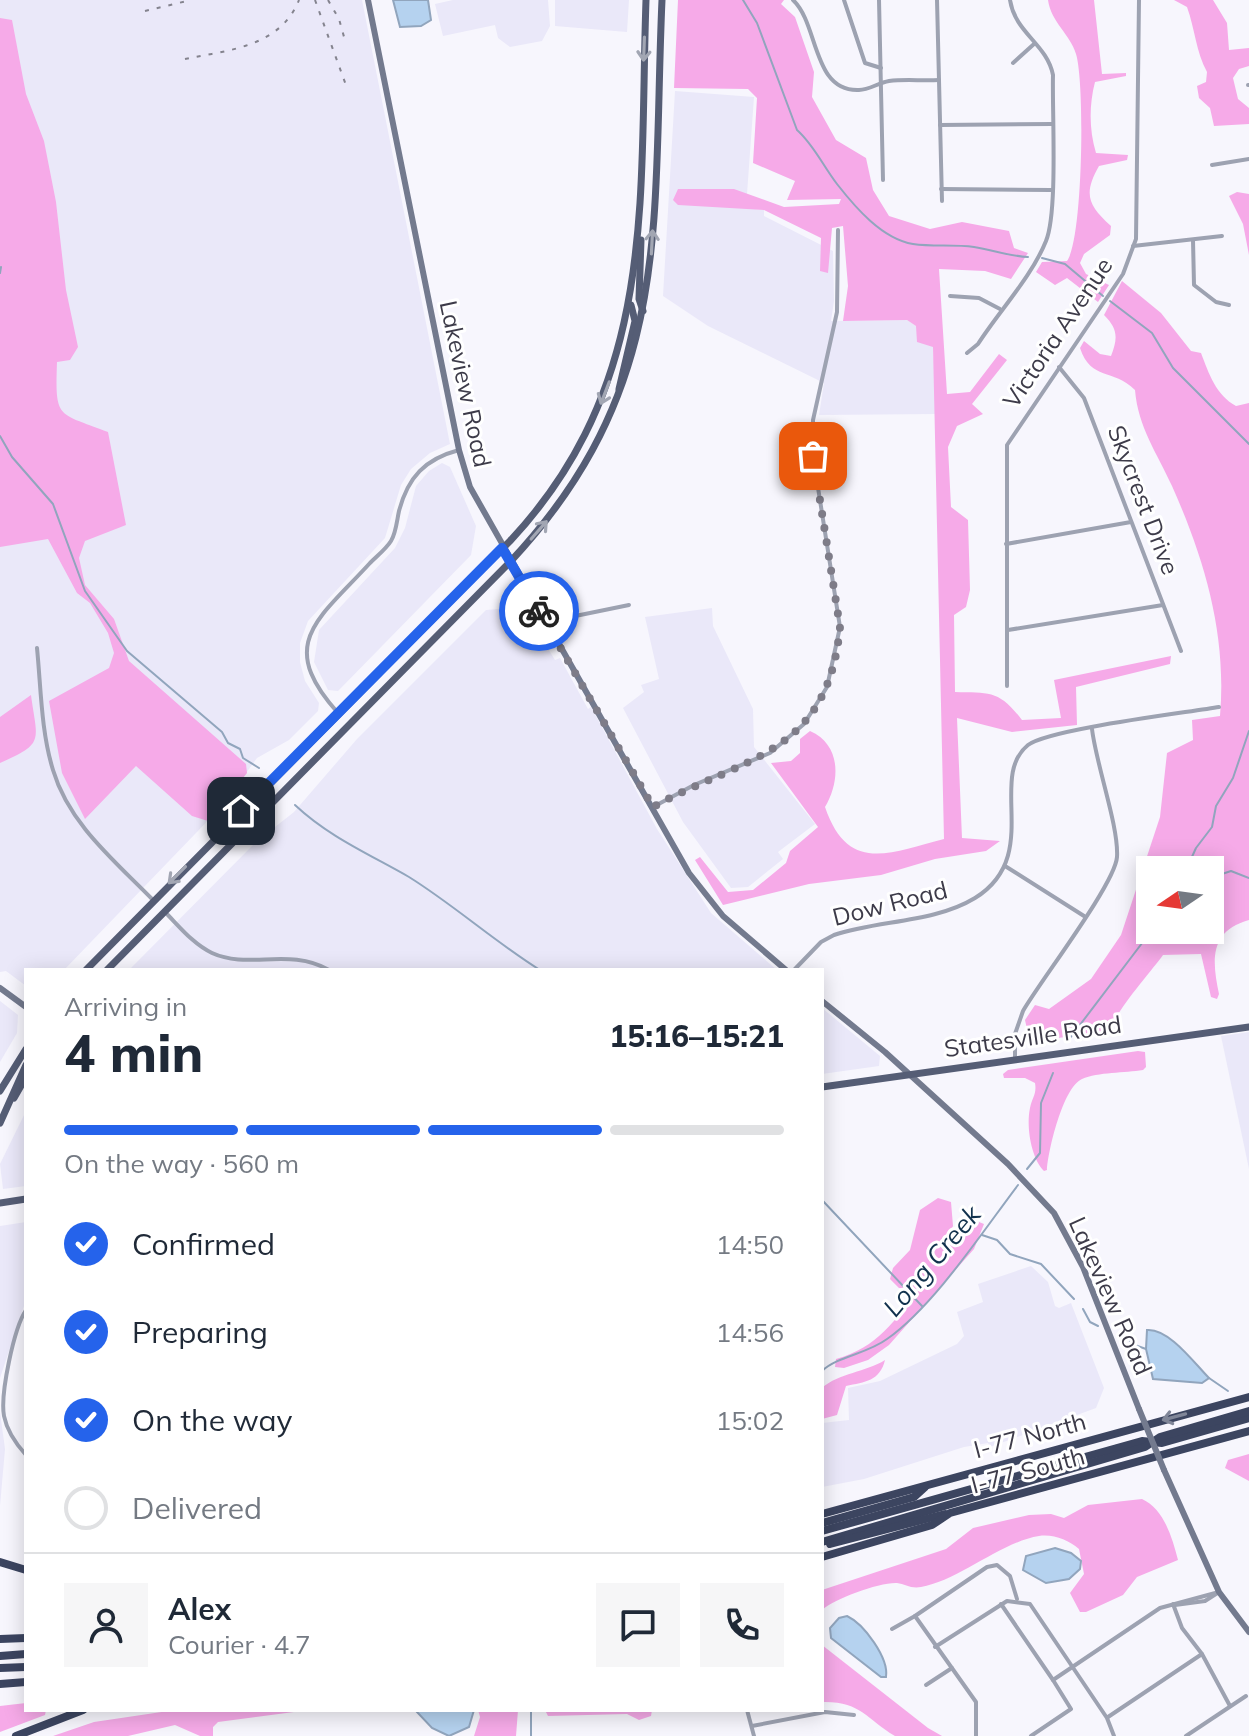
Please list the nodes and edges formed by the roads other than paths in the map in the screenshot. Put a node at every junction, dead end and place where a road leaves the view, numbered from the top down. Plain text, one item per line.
1 (368, 0) edge
2 (646, 0) edge
3 (662, 0) edge
4 (793, 0) edge
5 (806, 0) edge
6 (844, 0) edge
7 (879, 0) edge
8 (937, 0) edge
9 (1010, 0) edge
10 (1139, 0) edge
11 (800, 6) junction
12 (1034, 44) junction
13 (1013, 63) dead end
14 (881, 68) junction
15 (939, 80) junction
16 (882, 83) junction
17 (1052, 124) junction
18 (940, 125) junction
19 (1249, 159) edge
20 (1212, 165) dead end
21 (883, 180) dead end
22 (941, 189) junction
23 (1051, 190) junction
24 (942, 201) dead end
25 (638, 202) junction
26 (838, 230) dead end
27 (1222, 236) dead end
28 (1193, 240) junction
29 (1133, 246) junction
30 (950, 296) dead end
31 (630, 304) junction
32 (1229, 305) dead end
33 (1000, 309) junction
34 (644, 313) junction
35 (967, 353) dead end
36 (1059, 367) junction
37 (615, 411) junction
38 (459, 450) junction
39 (1131, 522) junction
40 (1006, 544) junction
41 (502, 548) junction
42 (510, 562) junction
43 (629, 605) dead end
44 (1163, 605) junction
45 (546, 622) junction
46 (1008, 630) junction
47 (37, 648) dead end
48 (1181, 651) dead end
49 (1007, 686) dead end
50 (1219, 707) dead end
51 (338, 713) junction
52 (1092, 729) junction
53 (653, 807) junction
54 (1005, 866) junction
55 (153, 900) junction
56 (164, 911) junction
57 (1084, 916) junction
58 (88, 968) edge
59 (109, 968) edge
60 (324, 968) edge
61 (784, 968) edge
62 (796, 968) edge
63 (0, 988) edge
64 (824, 1003) edge
65 (24, 1006) edge
66 (1249, 1027) edge
67 (24, 1052) edge
68 (1015, 1060) junction
69 (24, 1070) edge
70 (908, 1075) junction
71 (24, 1081) edge
72 (824, 1087) edge
73 (0, 1091) edge
74 (0, 1124) edge
75 (24, 1199) edge
76 (0, 1203) edge
77 (24, 1317) edge
78 (0, 1377) edge
79 (7, 1378) junction
80 (1249, 1397) edge
81 (1249, 1411) edge
82 (1249, 1418) edge
83 (1249, 1431) edge
84 (1175, 1436) junction
85 (1152, 1442) junction
86 (1129, 1448) junction
87 (24, 1452) edge
88 (929, 1484) junction
89 (824, 1513) edge
90 (950, 1513) junction
91 (824, 1522) edge
92 (824, 1530) edge
93 (824, 1543) edge
94 (824, 1544) edge
95 (824, 1556) edge
96 (0, 1562) edge
97 (24, 1569) edge
98 (1219, 1592) junction
99 (1017, 1599) junction
100 (1001, 1604) junction
101 (1173, 1604) junction
102 (915, 1616) junction
103 (892, 1629) dead end
104 (1249, 1632) edge
105 (24, 1638) edge
106 (0, 1639) edge
107 (935, 1647) junction
108 (24, 1654) edge
109 (1202, 1654) junction
110 (0, 1656) edge
111 (24, 1667) edge
112 (1072, 1667) junction
113 (0, 1668) edge
114 (952, 1668) junction
115 (1053, 1680) junction
116 (24, 1682) edge
117 (0, 1684) edge
118 (926, 1685) dead end
119 (1246, 1696) dead end
120 (1230, 1706) junction
121 (78, 1712) edge
122 (748, 1712) edge
123 (854, 1715) dead end
124 (1107, 1718) junction
125 (752, 1726) junction
126 (16, 1736) edge
127 (754, 1736) edge
128 (976, 1736) edge
129 (1031, 1736) edge
130 (1114, 1736) edge
131 (1186, 1736) edge

1 - 38 main road, Lakeview Road
2 -> 25 main road
34 -> 3 main road
4 - 11 street
5 - 11 street
6 - 14 street
7 - 14 street
8 - 15 street
9 - 12 street
10 - 29 street, Victoria Avenue
11 - 16 street
12 - 13 street
12 - 17 street
14 - 16 street
15 - 16 street
15 - 18 street
16 - 21 street
17 - 18 street
17 - 23 street
18 - 22 street
19 - 20 street
22 - 23 street
22 - 24 street
23 - 33 street
25 - 31 main road
25 - 34 main road
26 - 53 street
27 - 28 street
28 - 29 street
28 - 32 street
29 - 36 street, Victoria Avenue
30 - 33 street
31 - 37 main road
31 -> 41 main road
33 - 35 street
34 - 37 main road
36 - 39 street, Skycrest Drive
36 - 40 street, Victoria Avenue
42 -> 37 main road
38 - 41 main road, Lakeview Road
38 - 51 street
39 - 40 street
39 - 44 street, Skycrest Drive
40 - 46 street, Victoria Avenue
41 - 42 main road, Lakeview Road
41 - 51 main road
42 - 45 main road, Lakeview Road
42 - 56 main road
43 - 45 street
44 - 46 street
44 - 48 street, Skycrest Drive
45 - 53 main road, Lakeview Road
46 - 49 street, Victoria Avenue
47 - 55 street
50 - 52 street
51 -> 55 main road
52 - 54 street
52 - 57 street
53 - 61 main road, Lakeview Road
54 - 57 street
54 - 62 street, Dow Road
55 - 58 main road
56 - 59 main road
56 - 60 street
57 - 68 street
63 - 65 main road
64 - 70 main road, Lakeview Road
66 - 68 main road, Statesville Road
67 - 73 main road
68 - 70 main road, Statesville Road
69 - 74 main road
70 - 72 main road, Statesville Road
70 - 85 main road, Lakeview Road, bridge
71 - 74 main road
75 - 76 main road
77 - 79 street
78 - 79 street
79 - 87 street
80 -> 88 highway, I-77 North
81 - 84 highway
82 - 84 highway
83 - 90 highway, I-77 South
84 - 85 highway
85 - 86 highway
85 - 98 main road, Lakeview Road, bridge
86 - 92 highway
86 - 93 highway
88 - 89 highway, I-77 North
88 - 91 highway
90 - 94 highway
90 - 95 highway, I-77 South
96 - 97 highway
98 - 101 street
98 - 104 main road, Lakeview Road
99 - 100 street
99 - 102 street
99 - 112 street
100 - 107 street
100 - 115 street
101 - 109 street
101 - 112 street
102 - 103 street
102 - 107 street
105 - 106 highway
107 - 114 street
108 - 110 highway
109 - 120 street
109 - 124 street
111 - 113 highway
112 - 115 street
112 - 124 street
114 - 118 street
114 - 128 street
115 - 129 street
116 - 117 highway
119 - 120 street
120 - 131 street
121 - 126 highway
122 - 125 street
123 - 125 street
124 - 130 street
125 - 127 street

